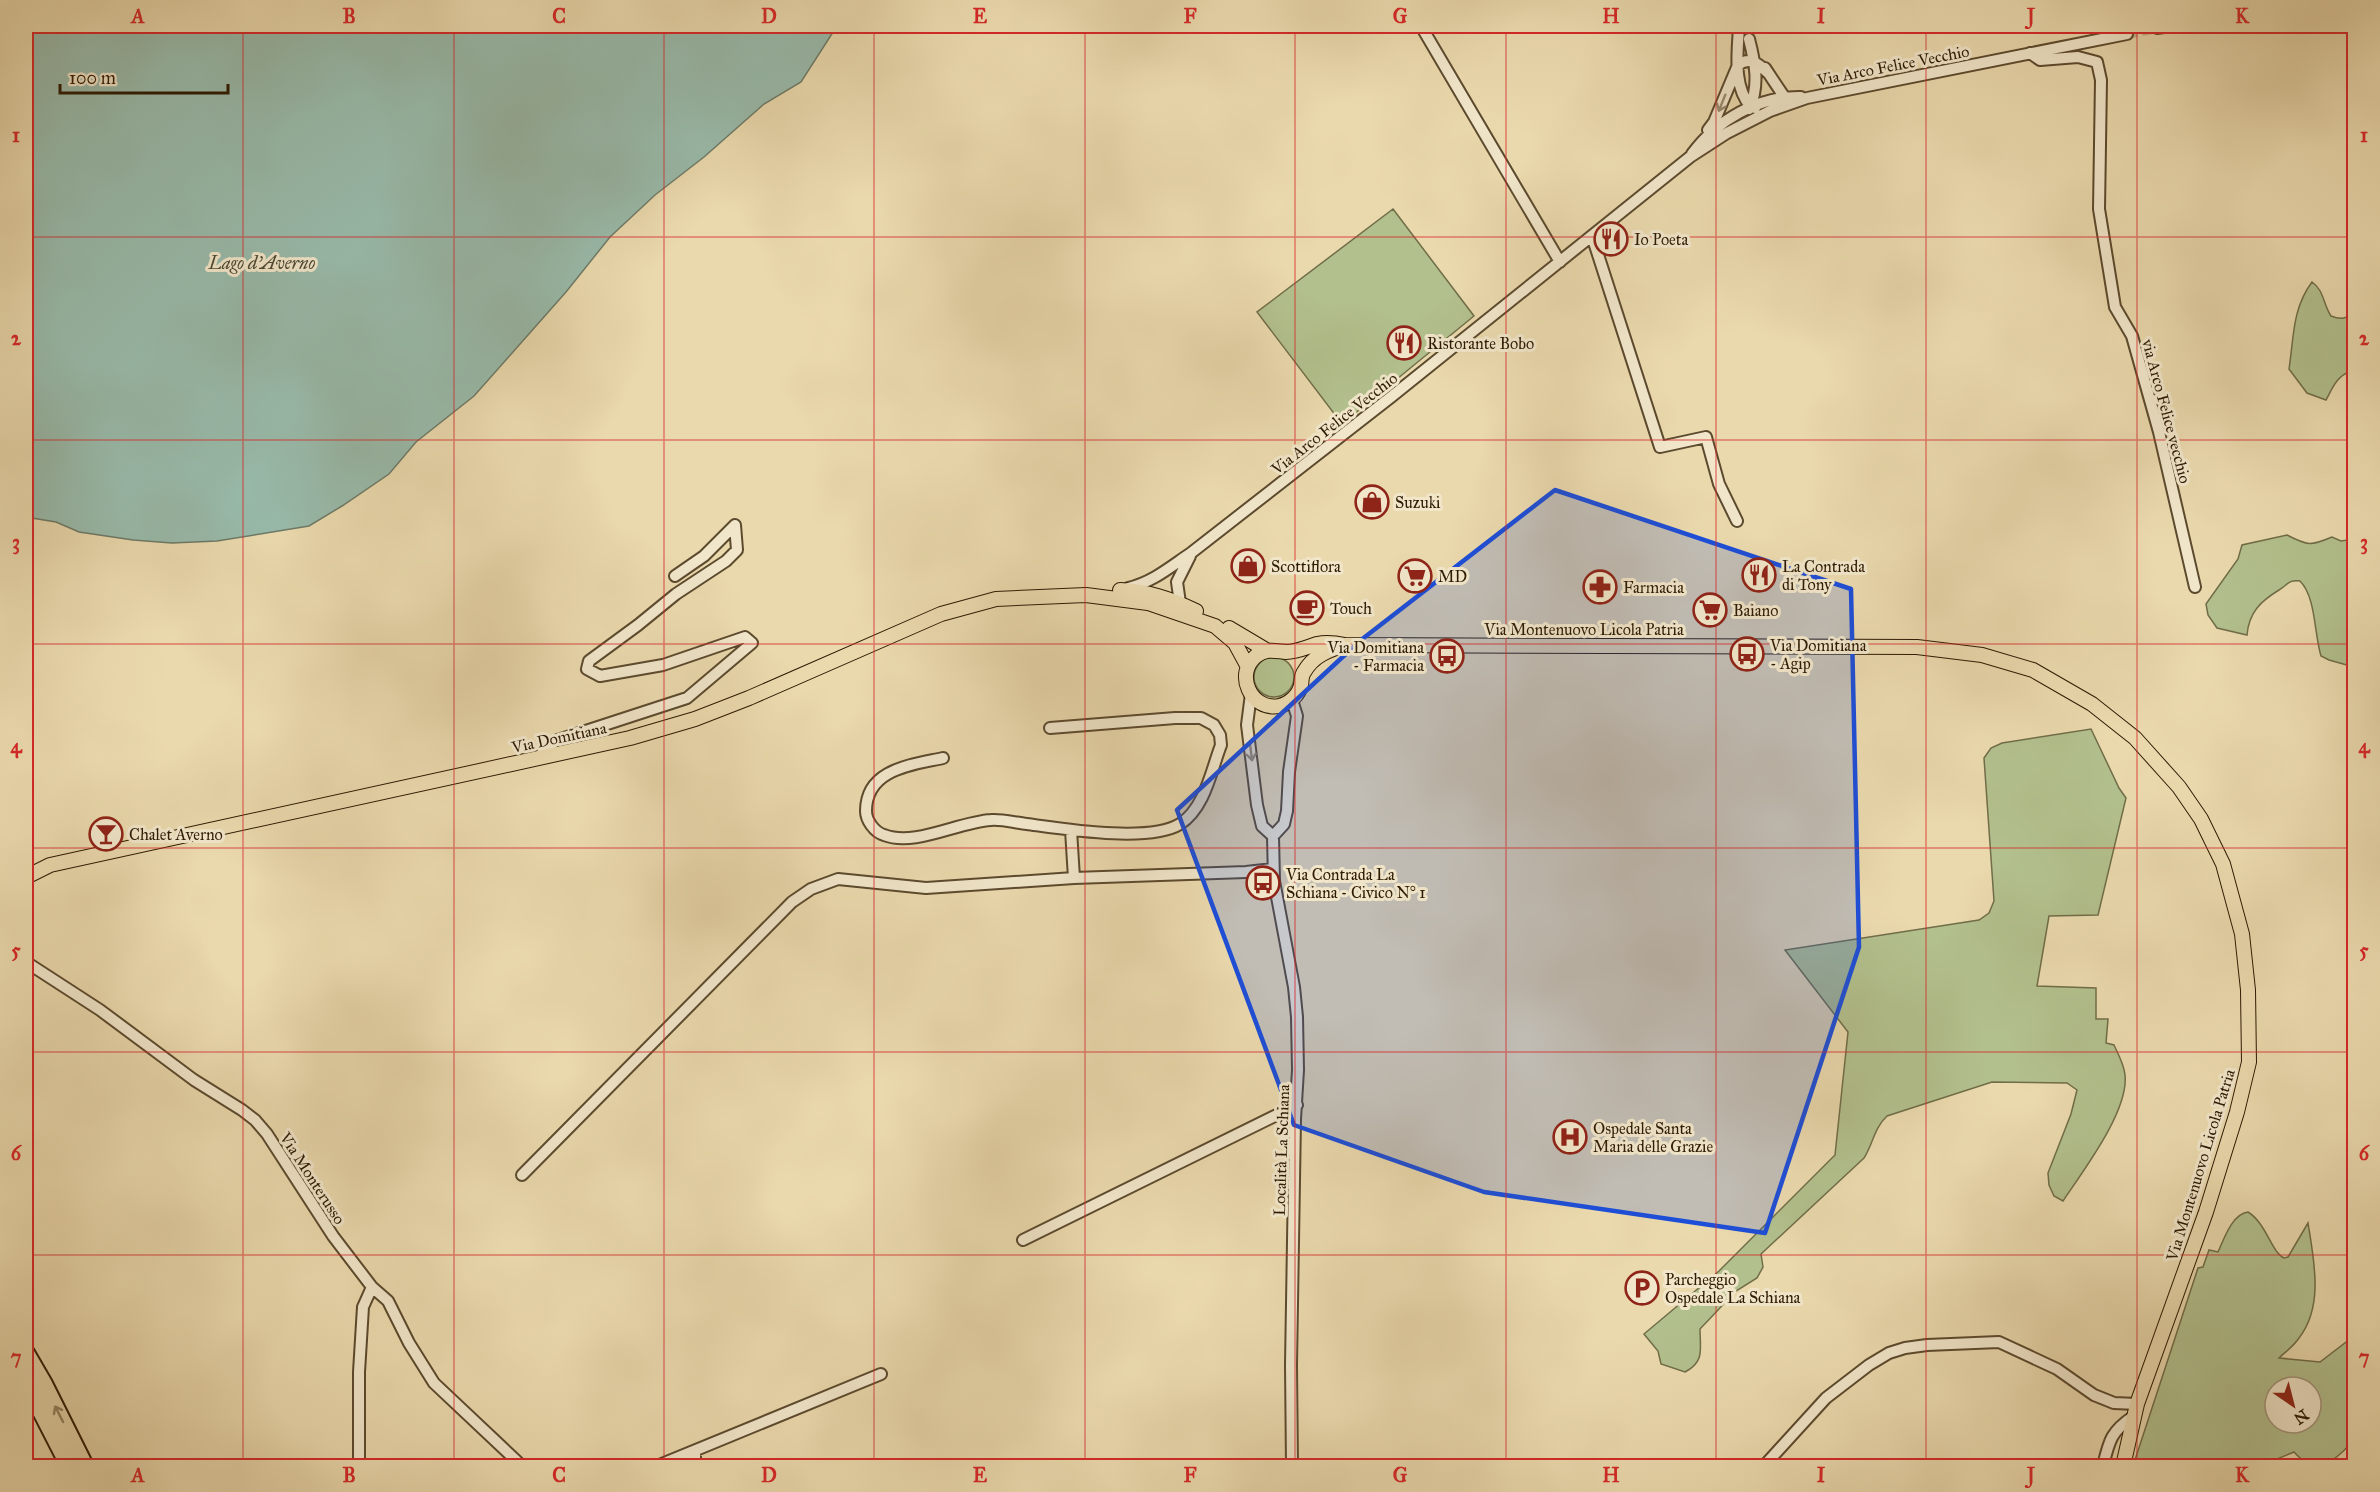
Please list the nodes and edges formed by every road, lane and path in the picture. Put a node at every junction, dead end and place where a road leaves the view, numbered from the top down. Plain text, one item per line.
1 (1421, 26) edge
2 (1741, 26) edge
3 (2171, 26) edge
4 (2157, 28) dead end
5 (2127, 34) tunnel mouth
6 (1749, 39) junction
7 (2030, 53) junction
8 (1755, 63) junction
9 (1738, 65) junction
10 (1768, 73) junction
11 (1785, 98) junction
12 (1807, 98) junction
13 (1751, 107) junction
14 (1770, 111) junction
15 (1727, 133) junction
16 (1702, 140) junction
17 (1690, 157) junction
18 (1592, 236) junction
19 (1560, 262) junction
20 (1737, 521) dead end
21 (1191, 554) junction
22 (1161, 575) junction
23 (675, 576) dead end
24 (2195, 587) dead end
25 (1122, 590) junction
26 (1086, 595) junction
27 (1154, 601) junction
28 (1180, 603) junction
29 (1345, 645) junction
30 (1266, 651) junction
31 (1286, 652) junction
32 (1248, 667) junction
33 (1302, 673) junction
34 (1251, 694) junction
35 (1292, 700) junction
36 (1050, 728) dead end
37 (943, 758) dead end
38 (536, 759) junction
39 (1071, 830) junction
40 (1273, 836) junction
41 (1273, 868) junction
42 (26, 877) edge
43 (1074, 879) junction
44 (26, 962) edge
45 (1297, 1105) junction
46 (522, 1174) dead end
47 (1023, 1240) dead end
48 (372, 1287) junction
49 (26, 1353) edge
50 (881, 1374) dead end
51 (26, 1382) edge
52 (2135, 1410) junction
53 (2107, 1450) junction
54 (695, 1452) junction
55 (2124, 1460) edge
56 (69, 1467) edge
57 (85, 1467) edge
58 (359, 1467) edge
59 (522, 1467) edge
60 (657, 1467) edge
61 (695, 1467) edge
62 (1292, 1467) edge
63 (1764, 1467) edge
64 (2103, 1467) edge

1 - 19 street
2 - 6 street
2 - 9 street
3 - 4 street
5 - 7 street, Via Arco Felice Vecchio
6 - 8 street
6 - 10 street
7 - 12 street, Via Arco Felice Vecchio
7 - 24 street, via Arco Felice vecchio
8 - 9 street
8 - 10 street
8 - 13 street
9 - 13 street
9 -> 16 street
10 - 11 street
11 - 12 street
11 - 13 street
12 - 14 street
13 - 14 street
13 - 15 street
13 - 16 street
14 - 15 street
15 - 17 street
16 - 17 street
17 - 18 street, Via Arco Felice Vecchio
18 - 19 street, Via Arco Felice Vecchio
18 - 20 street
19 - 21 street, Via Arco Felice Vecchio
21 - 22 street, Via Arco Felice Vecchio
21 - 28 street, Via Arco Felice Vecchio
22 - 25 street, Via Arco Felice Vecchio
22 - 27 street
23 - 38 street
25 - 26 main road, Via Domitiana
25 - 27 main road, Via Domitiana
26 - 27 main road, Via Domitiana
26 - 38 main road, Via Domitiana
27 - 28 main road, Via Domitiana
27 - 32 main road, Via Domitiana
28 - 30 main road, Via Domitiana
29 - 31 main road, Via Montenuovo Licola Patria
29 - 33 main road, Via Montenuovo Licola Patria
29 - 52 main road, Via Montenuovo Licola Patria
30 - 31 main road, Via Montenuovo Licola Patria
30 - 32 main road
31 - 33 main road
32 - 34 main road
33 - 35 main road, Via Montenuovo Licola Patria
34 - 35 main road
34 -> 40 street
35 - 40 street, Località La Schiana
36 - 39 street
37 - 39 street
38 - 42 main road, Via Domitiana
39 - 43 street
40 - 41 street, Località La Schiana
41 - 43 street
41 - 45 street, Località La Schiana
43 - 46 street
44 - 48 street, Via Monterusso
45 - 47 street
45 - 62 street, Località La Schiana
48 - 58 street
48 - 59 street, Via Monterusso
57 -> 49 highway
50 - 54 street
51 - 56 highway
52 - 53 street
52 - 55 main road, Via Montenuovo Licola Patria
52 - 63 street
53 - 55 street
53 - 64 street
54 - 60 street
54 - 61 street

